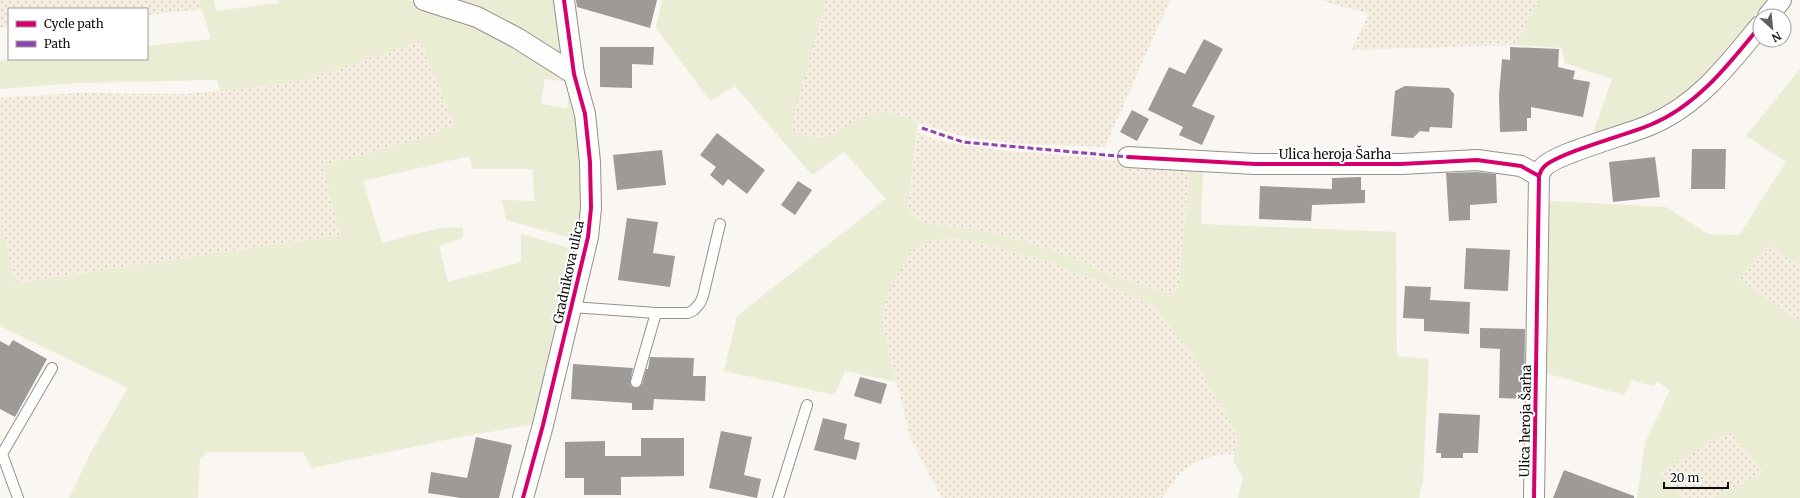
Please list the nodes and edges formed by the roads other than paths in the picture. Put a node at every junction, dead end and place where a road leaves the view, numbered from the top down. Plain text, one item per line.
1 (424, 0) edge
2 (564, 0) edge
3 (1781, 0) edge
4 (1774, 8) edge
5 (1752, 36) edge
6 (574, 74) junction
7 (1128, 157) dead end
8 (1539, 176) junction
9 (720, 224) dead end
10 (572, 307) junction
11 (656, 313) junction
12 (52, 368) dead end
13 (636, 382) dead end
14 (807, 405) dead end
15 (18, 498) edge
16 (523, 498) edge
17 (778, 498) edge
18 (1534, 498) edge

1 - 6 street
2 - 6 street, Gradnikova ulica
3 - 4 street
5 - 8 street
6 - 10 street, Gradnikova ulica
7 - 8 street, Ulica heroja Šarha
8 - 18 street, Ulica heroja Šarha
9 - 11 lane
10 - 11 lane
10 - 16 street, Gradnikova ulica
11 - 13 lane
12 - 15 lane
14 - 17 lane

